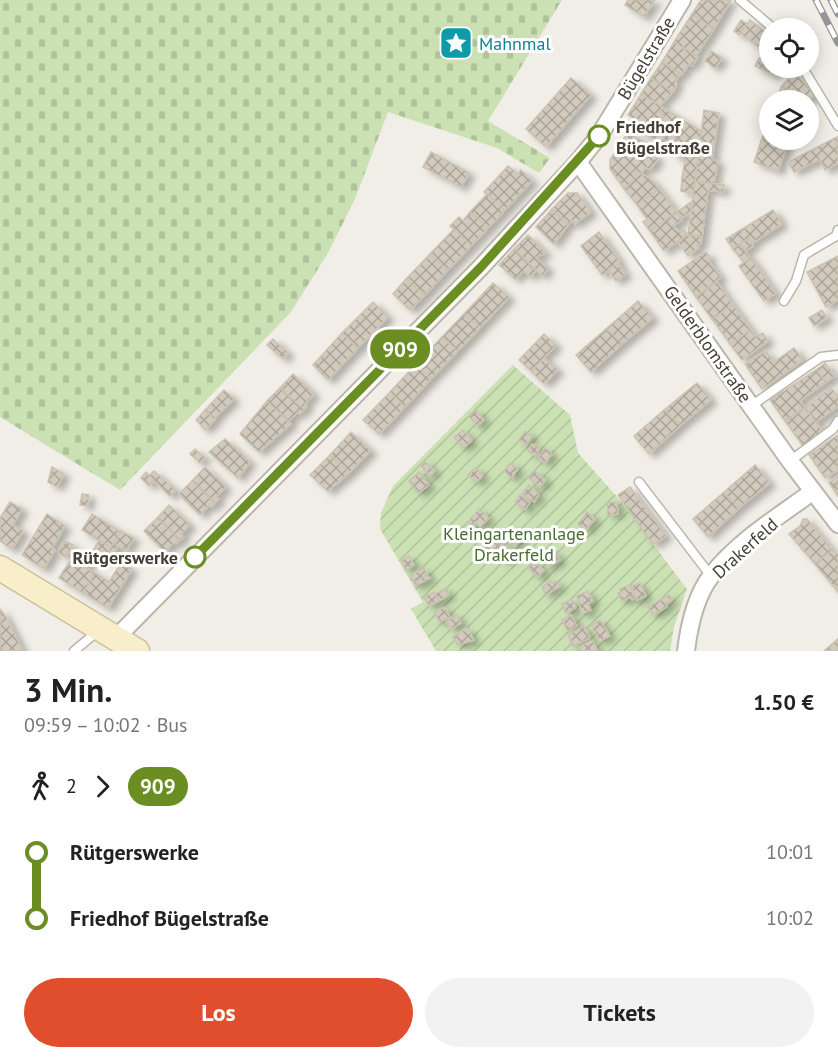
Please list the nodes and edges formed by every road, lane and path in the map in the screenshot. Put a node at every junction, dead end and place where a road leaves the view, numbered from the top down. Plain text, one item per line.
1 (682, 0) edge
2 (740, 0) edge
3 (761, 18) edge
4 (809, 78) edge
5 (838, 126) edge
6 (578, 162) junction
7 (838, 230) edge
8 (784, 301) dead end
9 (838, 355) edge
10 (751, 406) junction
11 (838, 421) edge
12 (790, 461) junction
13 (639, 482) dead end
14 (812, 492) junction
15 (838, 524) edge
16 (0, 568) edge
17 (711, 576) junction
18 (108, 633) junction
19 (73, 650) edge
20 (137, 651) edge
21 (686, 651) edge

1 - 6 street, Bügelstraße
2 - 3 lane
4 - 5 lane
6 - 10 street, Gelderblomstraße
6 - 18 street, Bügelstraße
7 - 8 lane
9 - 10 lane
10 - 12 street, Gelderblomstraße
11 - 12 lane
12 - 14 street, Gelderblomstraße
13 - 17 lane
14 - 15 street, Gelderblomstraße
14 - 17 street, Drakerfeld
16 - 18 street
17 - 21 street, Drakerfeld
18 - 19 lane
18 - 20 street

